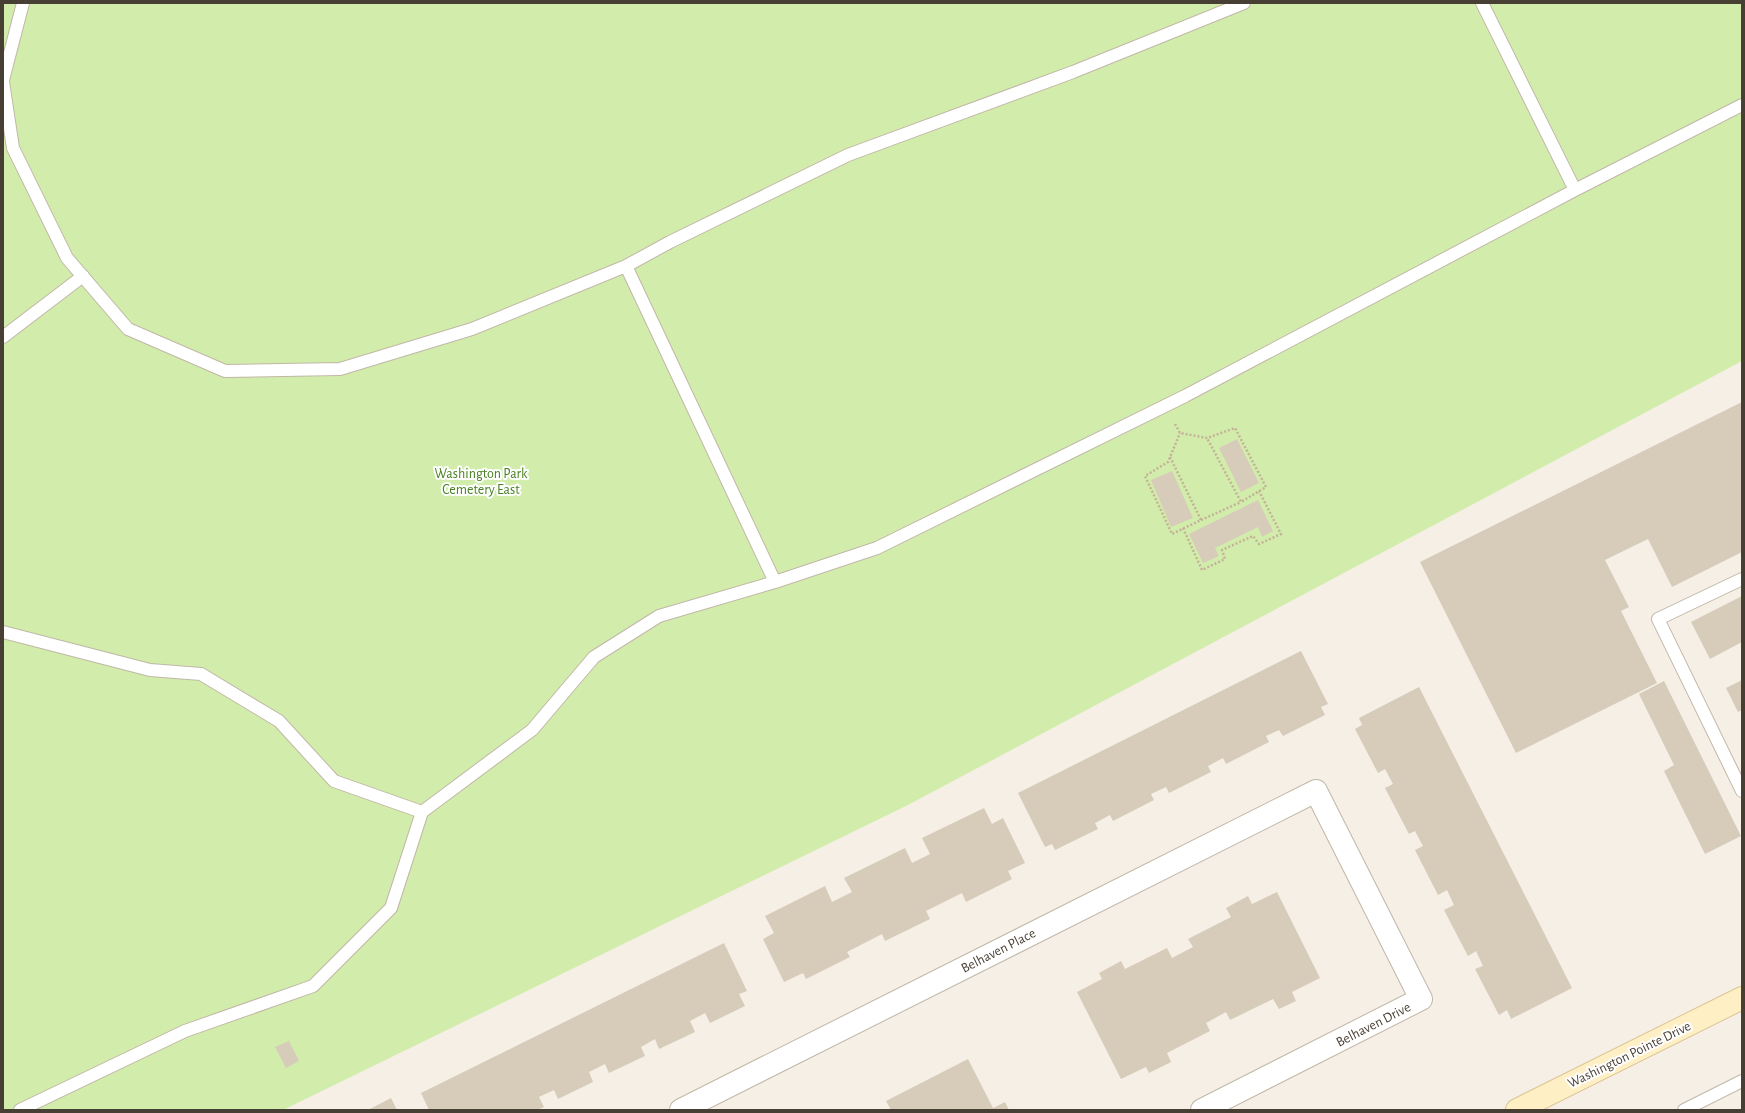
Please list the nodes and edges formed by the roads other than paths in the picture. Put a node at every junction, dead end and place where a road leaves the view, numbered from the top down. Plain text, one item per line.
1 (23, 3) edge
2 (1244, 3) edge
3 (1482, 3) edge
4 (3, 81) edge
5 (1742, 105) edge
6 (1575, 190) junction
7 (626, 266) junction
8 (83, 276) junction
9 (3, 337) edge
10 (1742, 579) edge
11 (775, 582) junction
12 (3, 632) edge
13 (1316, 791) joint
14 (1742, 791) edge
15 (422, 812) junction
16 (1742, 998) edge
17 (1742, 1080) edge
18 (1542, 1104) edge
19 (20, 1110) edge
20 (681, 1110) edge
21 (1202, 1110) edge
22 (1517, 1110) edge
23 (1684, 1110) edge

1 - 4 lane
2 - 7 lane
3 - 6 lane
4 - 8 lane
5 - 6 lane
6 - 11 lane
7 - 8 lane
7 - 11 lane
8 - 9 lane
10 - 14 lane
11 - 15 lane
12 - 15 lane
13 - 20 street, Belhaven Place
13 - 21 street, Belhaven Drive
15 - 19 lane
16 - 18 street, Washington Pointe Drive
17 - 23 lane
18 - 22 street, Washington Pointe Drive

